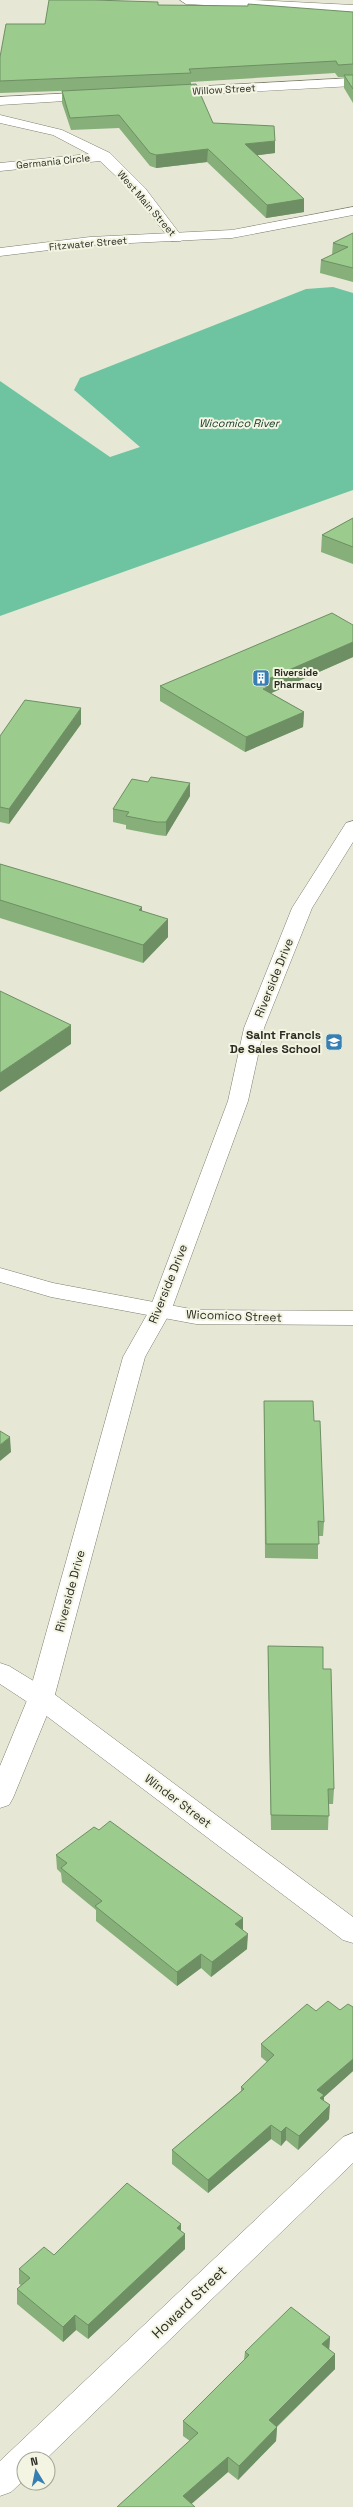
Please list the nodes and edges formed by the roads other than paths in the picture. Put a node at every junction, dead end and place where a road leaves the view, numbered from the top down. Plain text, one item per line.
1 (186, 0) edge
2 (353, 9) edge
3 (353, 82) edge
4 (159, 93) edge
5 (103, 96) edge
6 (0, 101) edge
7 (0, 119) edge
8 (105, 156) junction
9 (0, 167) edge
10 (353, 211) edge
11 (176, 238) junction
12 (0, 252) edge
13 (353, 827) edge
14 (0, 1275) edge
15 (160, 1311) junction
16 (353, 1318) edge
17 (0, 1672) edge
18 (41, 1698) junction
19 (0, 1798) edge
20 (353, 1932) edge
21 (353, 2144) edge
22 (32, 2451) edge
23 (16, 2467) edge
24 (0, 2482) edge

1 - 2 street
3 - 4 street, Willow Street
5 - 6 street
7 - 8 street, West Main Street
8 - 9 street, Germania Circle
8 - 11 street, West Main Street
10 - 11 street, West Main Street
11 - 12 street, Fitzwater Street
13 - 15 street, Riverside Drive
14 - 15 street, Wicomico Street
15 - 16 street, Wicomico Street
15 - 18 street, Riverside Drive
17 - 18 street, Winder Street
18 - 19 street, Riverside Drive
18 - 20 street, Winder Street
21 - 22 street, Howard Street
23 - 24 street, Howard Street

